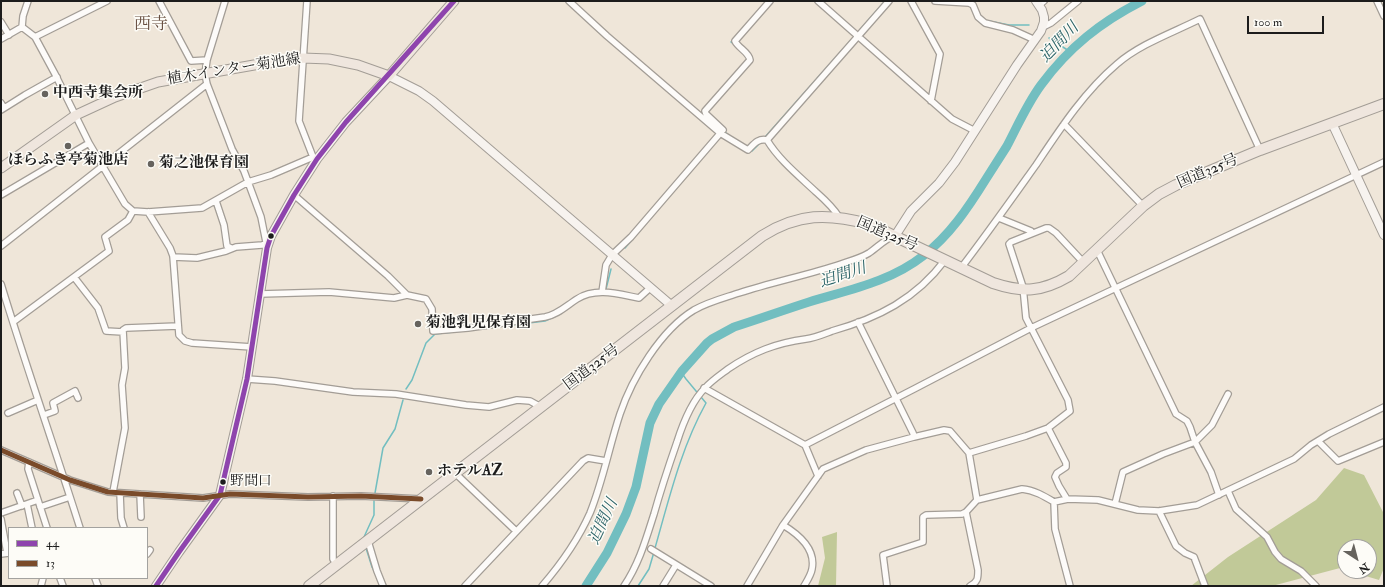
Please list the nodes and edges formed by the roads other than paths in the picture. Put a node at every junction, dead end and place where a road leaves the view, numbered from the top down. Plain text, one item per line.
1 (28, 1) edge
2 (106, 1) edge
3 (159, 1) edge
4 (225, 1) edge
5 (307, 1) edge
6 (454, 1) edge
7 (569, 1) edge
8 (770, 1) edge
9 (818, 1) edge
10 (890, 1) edge
11 (911, 1) edge
12 (935, 1) edge
13 (1078, 1) edge
14 (1377, 1) edge
15 (1040, 2) edge
16 (1384, 16) edge
17 (1, 22) edge
18 (22, 27) junction
19 (1043, 27) junction
20 (9, 35) junction
21 (858, 37) junction
22 (35, 38) junction
23 (1, 39) edge
24 (1035, 40) junction
25 (303, 58) junction
26 (207, 60) junction
27 (205, 74) junction
28 (389, 76) junction
29 (57, 77) junction
30 (207, 84) junction
31 (931, 101) junction
32 (1384, 104) edge
33 (2, 107) edge
34 (76, 116) junction
35 (1332, 123) junction
36 (1064, 124) junction
37 (975, 131) junction
38 (720, 133) junction
39 (766, 140) junction
40 (89, 143) junction
41 (1260, 150) junction
42 (315, 158) junction
43 (1384, 162) edge
44 (103, 166) junction
45 (1, 168) edge
46 (1356, 175) junction
47 (248, 182) junction
48 (1, 195) edge
49 (294, 195) junction
50 (216, 201) junction
51 (1143, 206) junction
52 (133, 211) junction
53 (148, 212) junction
54 (839, 217) junction
55 (999, 218) junction
56 (1032, 233) junction
57 (1384, 235) edge
58 (895, 236) junction
59 (1, 246) edge
60 (266, 246) junction
61 (231, 248) junction
62 (1097, 250) junction
63 (612, 255) junction
64 (173, 257) junction
65 (943, 259) junction
66 (1084, 263) junction
67 (961, 268) junction
68 (74, 277) junction
69 (1, 284) edge
70 (1115, 287) junction
71 (650, 288) junction
72 (1023, 290) junction
73 (602, 292) junction
74 (260, 294) junction
75 (407, 295) junction
76 (672, 306) junction
77 (13, 322) junction
78 (858, 322) junction
79 (178, 326) junction
80 (1031, 328) junction
81 (124, 332) junction
82 (252, 347) junction
83 (247, 379) junction
84 (704, 388) junction
85 (1228, 394) dead end
86 (78, 398) dead end
87 (896, 398) junction
88 (38, 400) junction
89 (541, 407) junction
90 (1384, 407) edge
91 (8, 413) dead end
92 (44, 415) junction
93 (1048, 428) junction
94 (914, 437) junction
95 (1318, 441) junction
96 (1195, 442) junction
97 (1384, 442) edge
98 (805, 444) junction
99 (1, 450) edge
100 (970, 453) junction
101 (606, 461) junction
102 (29, 462) junction
103 (455, 473) junction
104 (818, 476) junction
105 (64, 477) junction
106 (1228, 491) junction
107 (113, 492) junction
108 (17, 493) dead end
109 (120, 493) junction
110 (140, 494) junction
111 (1219, 495) junction
112 (220, 496) junction
113 (333, 496) junction
114 (70, 497) junction
115 (421, 499) junction
116 (1067, 499) junction
117 (38, 500) junction
118 (977, 500) junction
119 (1054, 502) junction
120 (1115, 504) junction
121 (24, 505) junction
122 (40, 507) junction
123 (1159, 511) junction
124 (966, 512) junction
125 (1, 513) edge
126 (141, 517) dead end
127 (1, 519) edge
128 (783, 525) junction
129 (32, 527) edge
130 (47, 527) edge
131 (80, 527) edge
132 (124, 527) edge
133 (516, 531) junction
134 (368, 541) junction
135 (651, 549) dead end
136 (6, 553) edge
137 (337, 565) junction
138 (676, 565) junction
139 (156, 586) edge
140 (309, 586) edge
141 (383, 586) edge
142 (465, 586) edge
143 (542, 586) edge
144 (624, 586) edge
145 (663, 586) edge
146 (711, 586) edge
147 (746, 586) edge
148 (804, 586) edge
149 (887, 586) edge
150 (970, 586) edge
151 (1070, 586) edge
152 (1205, 586) edge
153 (1316, 586) edge

1 - 18 street
2 - 22 street
3 - 26 street
4 - 26 street
5 - 25 street
6 - 28 main road
7 - 38 street
8 - 38 street
9 - 21 street
10 - 21 street
11 - 31 street
12 - 24 street
13 - 19 street
14 - 16 street
15 - 19 street
17 - 20 street
18 - 20 street
18 - 22 street
19 - 24 street
20 - 23 street
21 - 31 street
21 - 39 street
22 - 29 street
24 - 37 street
25 - 27 main road, 植木インター菊池線
25 - 28 main road, 植木インター菊池線
25 - 42 street
26 - 27 street
27 - 30 street
27 - 34 main road, 植木インター菊池線
28 - 42 street
28 - 63 street
29 - 33 street
29 - 34 street
30 - 44 street
30 - 47 street
31 - 37 street
32 - 35 highway, 国道325号
34 - 40 street
34 - 45 main road, 植木インター菊池線
35 - 41 highway, 国道325号
35 - 46 street
36 - 41 street
36 - 51 street
36 - 55 street
37 - 58 street
38 - 39 street
38 - 63 street
39 - 54 street
40 - 44 street
40 - 48 street
41 - 51 highway, 国道325号
42 - 47 street
42 - 49 street
43 - 46 street
44 - 52 street
44 - 59 street
46 - 57 street
46 - 70 street
47 - 50 street
47 - 60 street
49 - 60 street
49 - 75 street
50 - 53 street
50 - 61 street
51 - 62 highway, 国道325号
52 - 53 street
52 - 68 street
53 - 64 street
54 - 58 highway, 国道325号
54 - 76 highway, 国道325号
55 - 56 street
55 - 67 street
56 - 66 street
56 - 72 street
58 - 65 highway, 国道325号
58 - 101 street
60 - 61 street
60 - 74 street
61 - 64 street
62 - 66 highway, 国道325号
62 - 70 street
63 - 71 street
63 - 73 street
64 - 79 street
65 - 67 highway, 国道325号
65 - 78 street
66 - 72 highway, 国道325号
67 - 72 highway, 国道325号
68 - 77 street
68 - 81 street
69 - 77 street
70 - 80 street
70 - 96 street
71 - 73 street
71 - 76 street
72 - 80 street
73 - 75 street
74 - 75 street
74 - 82 street
76 - 89 highway, 国道325号
77 - 88 street
78 - 84 street
78 - 87 street
79 - 81 street
79 - 82 street
80 - 87 street
80 - 93 street
81 - 107 street
82 - 83 street
83 - 89 street
83 - 112 street
84 - 98 street
84 - 144 street
85 - 96 street
86 - 92 street
87 - 94 street
87 - 98 street
88 - 91 street
88 - 92 street
89 - 103 highway, 国道325号
90 - 95 street
92 - 105 street
93 - 100 street
93 - 116 street
94 - 100 street
94 - 104 street
95 - 97 street
95 - 106 street
96 - 111 street
96 - 120 street
98 - 104 street
99 - 102 street
100 - 118 street
101 - 133 street
101 - 143 street
102 - 105 street
102 - 117 street
103 - 115 highway, 国道325号
103 - 133 street
104 - 128 street
105 - 107 street
105 - 114 street
106 - 111 street
106 - 153 street
107 - 109 street
108 - 121 street
109 - 110 street
109 - 132 street
110 - 112 street
110 - 126 street
111 - 123 street
112 - 113 street
112 - 139 street
113 - 115 street
113 - 137 street
114 - 122 street
114 - 131 street
115 - 134 highway, 国道325号
116 - 119 street
116 - 120 street
117 - 121 street
117 - 122 street
118 - 119 street
118 - 124 street
119 - 151 street
120 - 123 street
121 - 125 street
121 - 129 street
122 - 130 street
123 - 152 street
124 - 149 street
124 - 150 street
127 - 136 street
128 - 147 street
128 - 148 street
133 - 142 street
134 - 137 highway, 国道325号
134 - 141 street
135 - 138 street
137 - 140 highway, 国道325号
138 - 145 street
138 - 146 street

